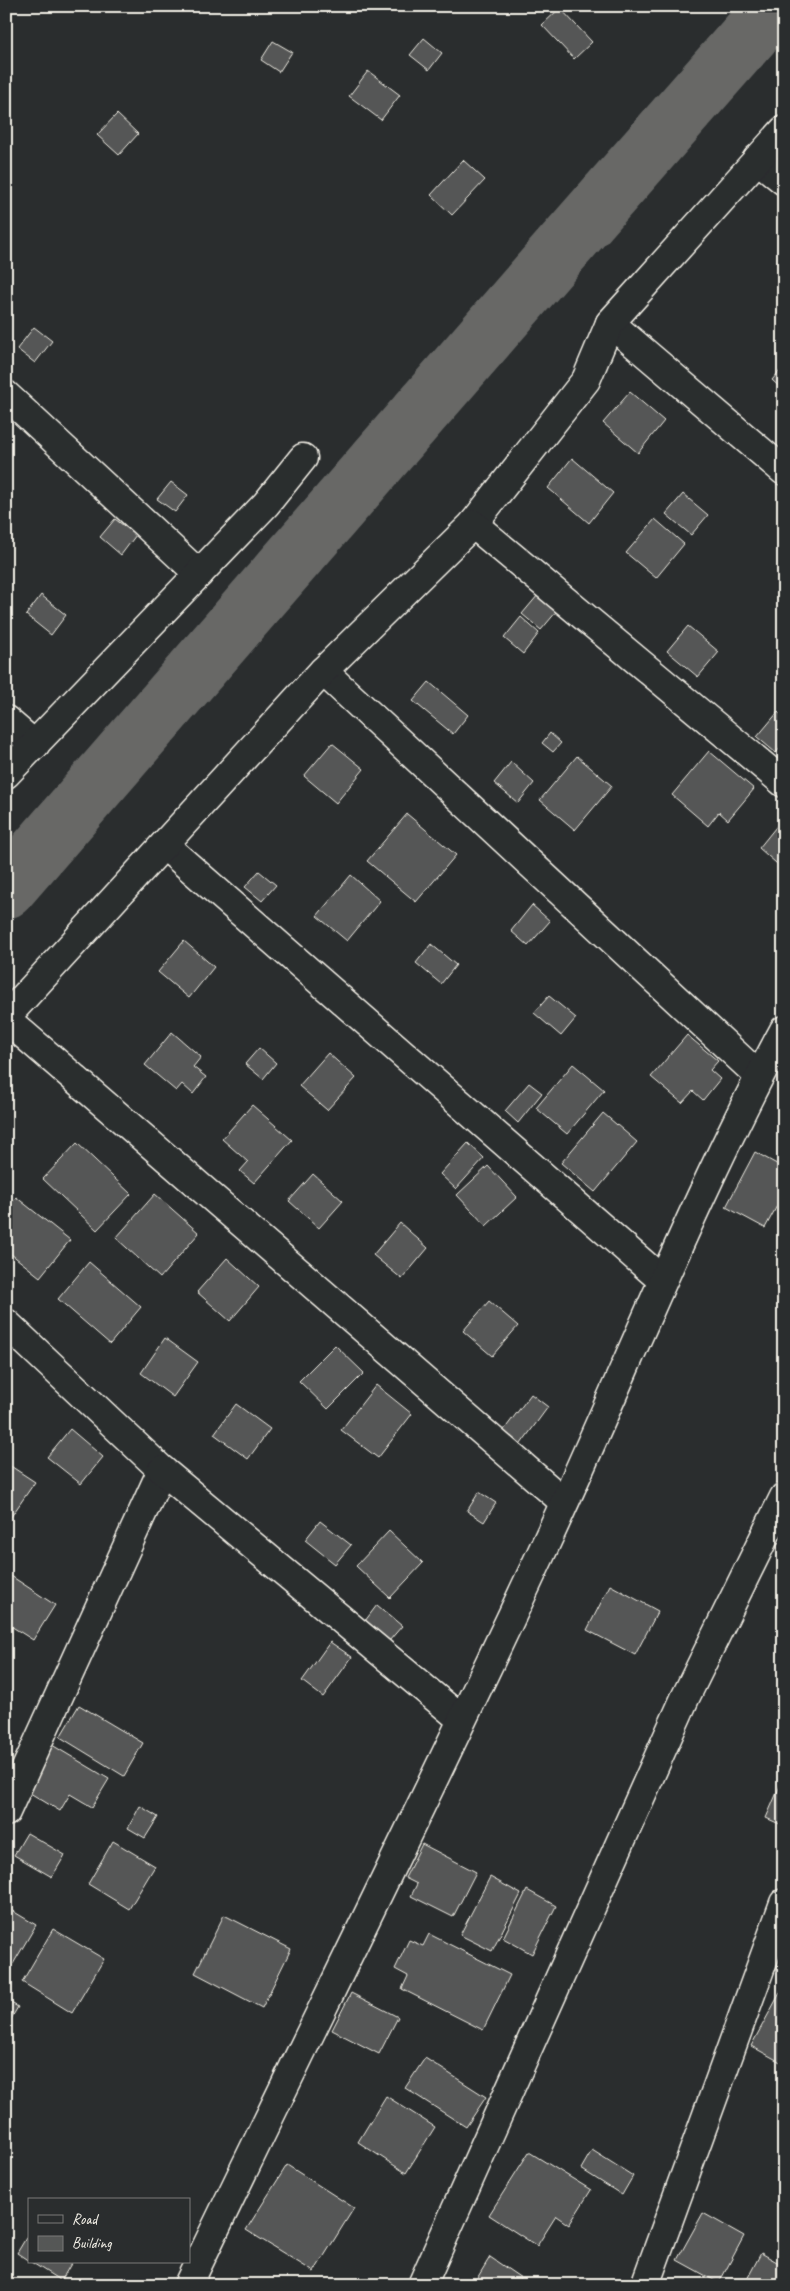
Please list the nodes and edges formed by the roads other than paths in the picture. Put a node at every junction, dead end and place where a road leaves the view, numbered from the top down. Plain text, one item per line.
1 (784, 130) edge
2 (757, 159) junction
3 (784, 181) edge
4 (610, 324) junction
5 (6, 395) edge
6 (303, 458) dead end
7 (784, 471) edge
8 (473, 524) junction
9 (199, 574) junction
10 (322, 671) junction
11 (6, 720) edge
12 (34, 745) junction
13 (6, 774) edge
14 (784, 783) edge
15 (164, 845) junction
16 (6, 1018) edge
17 (784, 1030) edge
18 (759, 1076) junction
19 (662, 1280) junction
20 (9, 1335) edge
21 (162, 1470) junction
22 (784, 1497) edge
23 (564, 1502) junction
24 (461, 1719) junction
25 (9, 1796) edge
26 (784, 1903) edge
27 (188, 2285) edge
28 (422, 2285) edge
29 (645, 2285) edge

1 - 2 street
2 - 3 street
2 - 4 street
4 - 7 street
4 - 8 street
5 - 9 street
6 - 9 street
8 - 10 street
8 - 14 street
9 - 12 street
10 - 15 street
10 - 18 street
11 - 12 street
12 - 13 street
15 - 16 street
15 - 19 street
16 - 23 street
17 - 18 street
18 - 19 street
19 - 23 street
20 - 21 street
21 - 24 street
21 - 25 street
22 - 28 street
23 - 24 street
24 - 27 street
26 - 29 street

